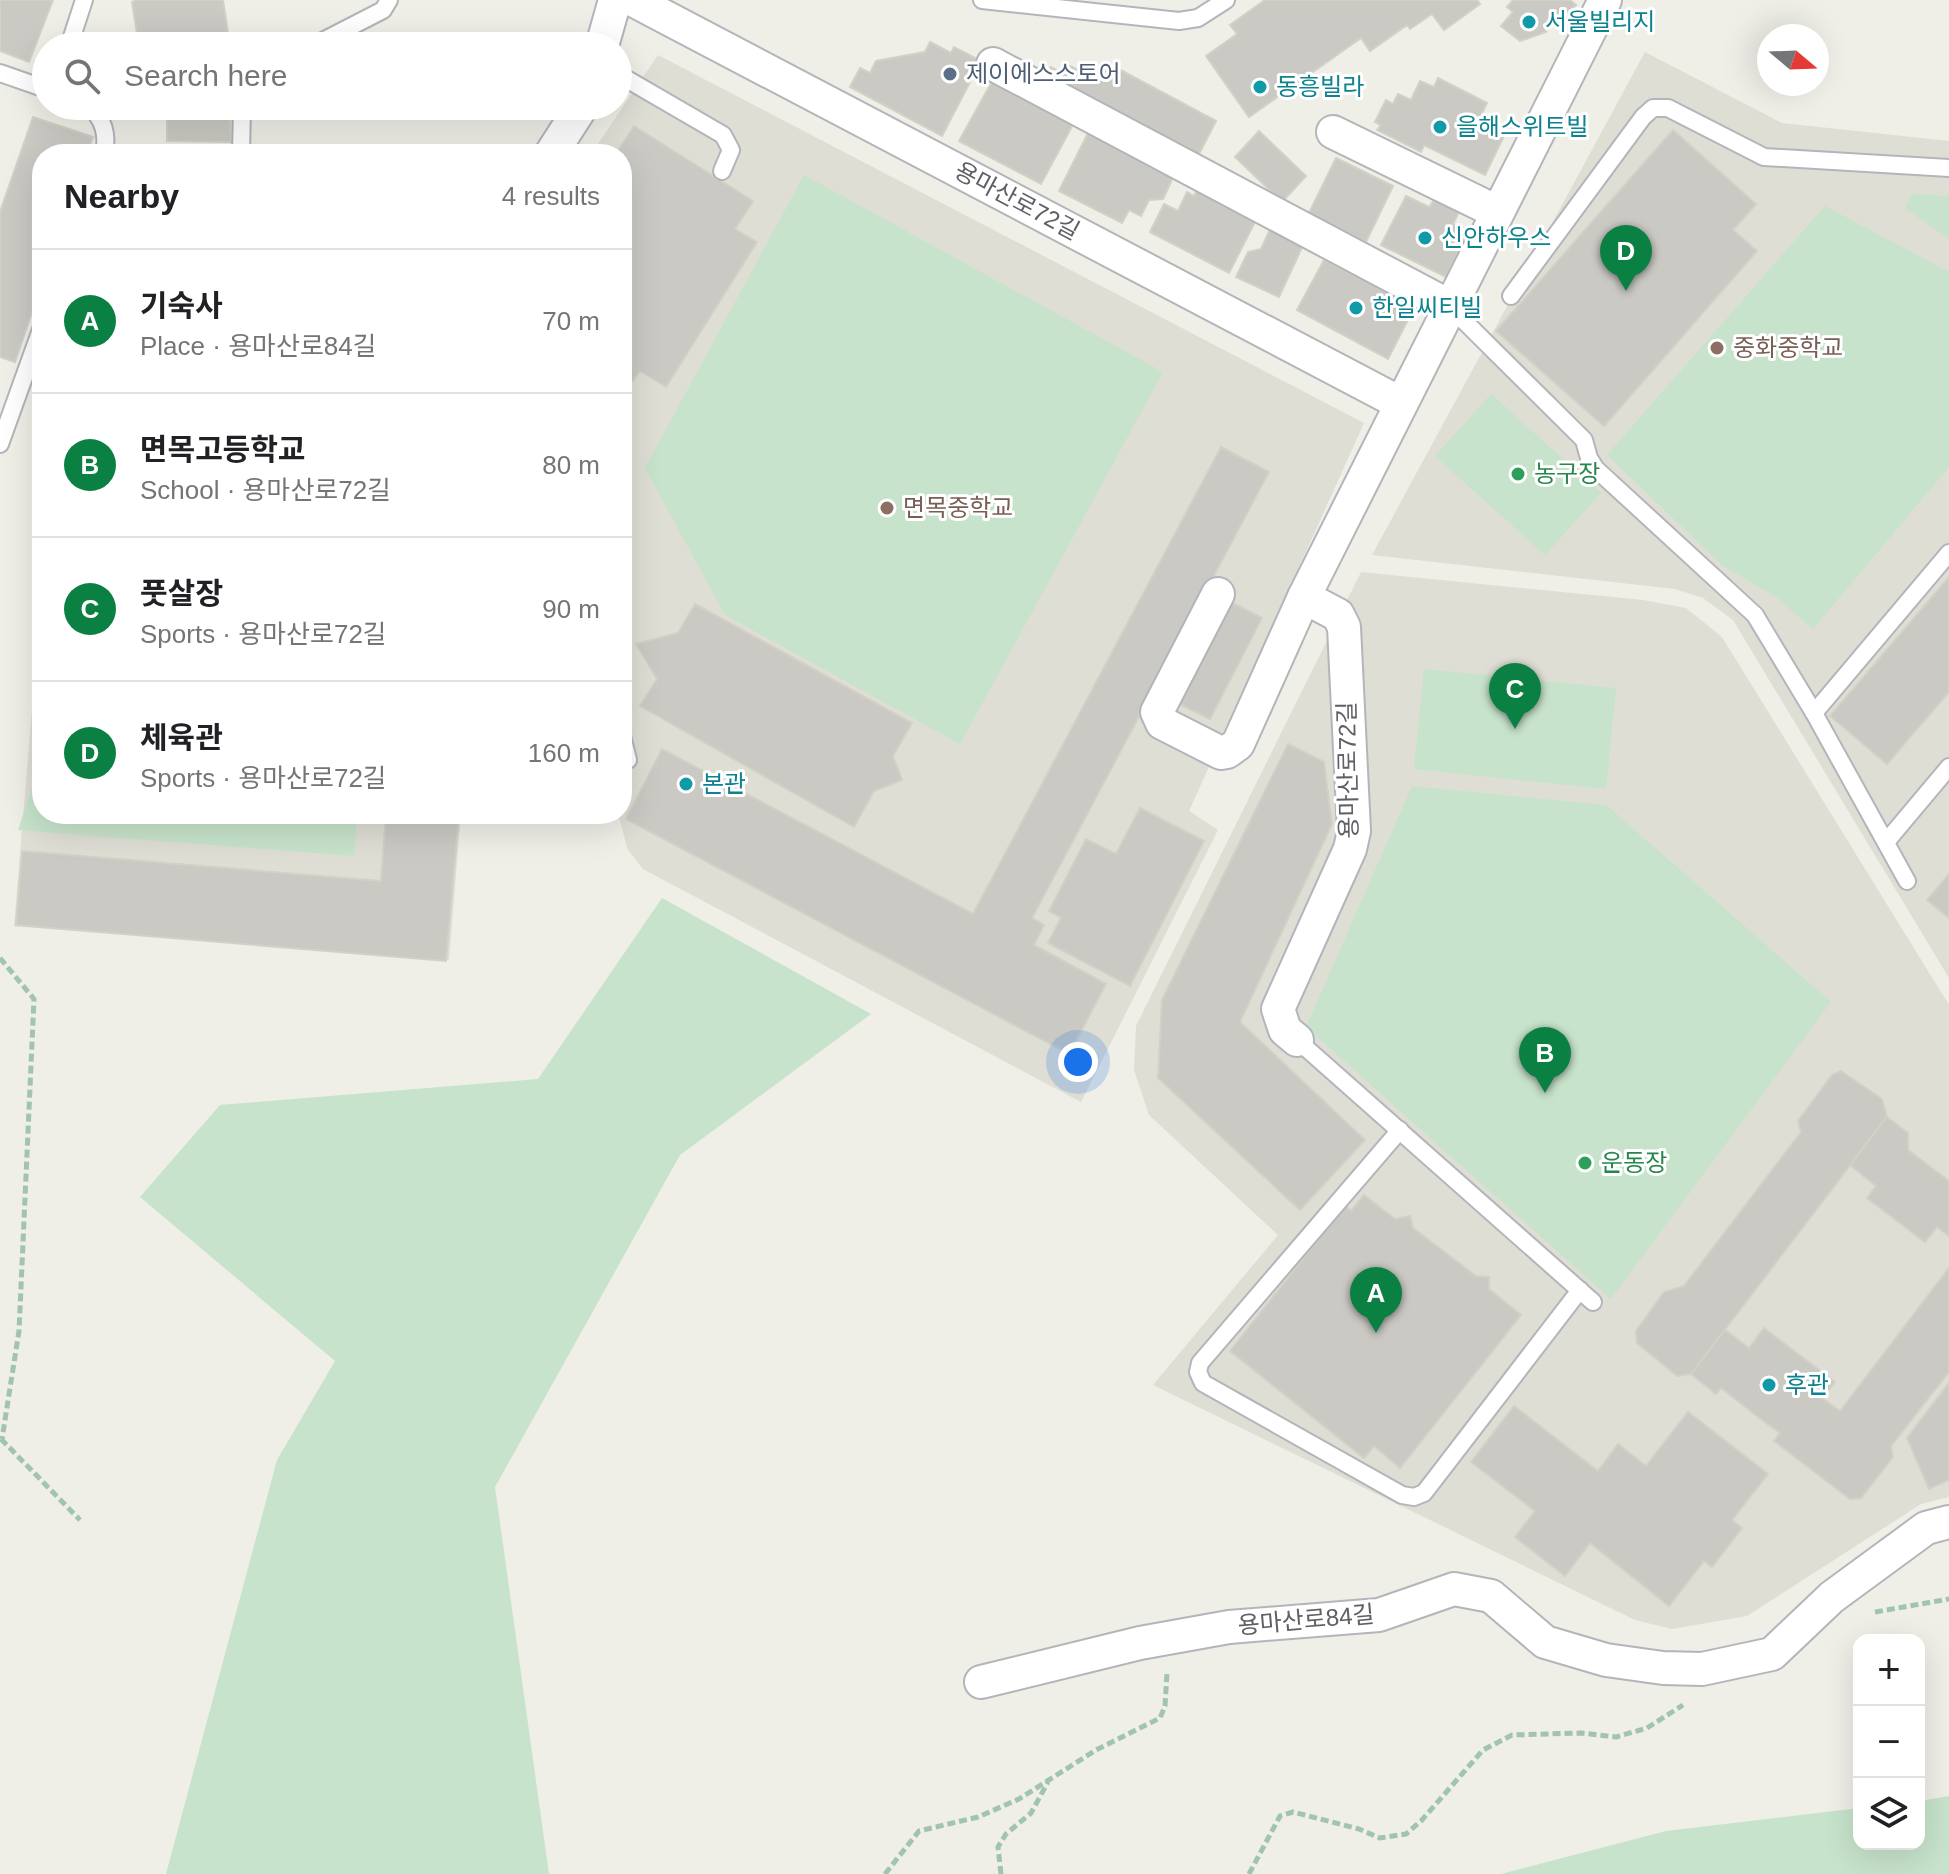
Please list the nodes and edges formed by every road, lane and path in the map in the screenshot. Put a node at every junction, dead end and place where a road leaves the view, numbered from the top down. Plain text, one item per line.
1 (84, 0) edge
2 (389, 0) edge
3 (615, 0) edge
4 (633, 0) edge
5 (982, 0) edge
6 (1226, 0) edge
7 (1605, 0) edge
8 (74, 32) edge
9 (340, 32) edge
10 (606, 32) edge
11 (993, 64) dead end
12 (0, 73) edge
13 (632, 82) edge
14 (32, 84) edge
15 (100, 120) edge
16 (242, 120) edge
17 (573, 120) edge
18 (1333, 132) dead end
19 (105, 144) edge
20 (241, 144) edge
21 (557, 144) edge
22 (1949, 168) edge
23 (722, 171) dead end
24 (1497, 212) junction
25 (1511, 296) dead end
26 (1449, 306) junction
27 (32, 355) edge
28 (1400, 403) junction
29 (0, 444) edge
30 (1949, 553) edge
31 (1218, 594) dead end
32 (1304, 597) junction
33 (1814, 713) junction
34 (1949, 767) edge
35 (1886, 842) junction
36 (1907, 881) dead end
37 (0, 958) edge
38 (1297, 1040) joint
39 (1400, 1130) junction
40 (1580, 1290) junction
41 (1593, 1302) dead end
42 (1, 1439) edge
43 (80, 1520) dead end
44 (1949, 1522) edge
45 (1832, 1597) junction
46 (1949, 1599) edge
47 (1194, 1634) junction
48 (1725, 1663) junction
49 (981, 1682) dead end
50 (1048, 1781) junction
51 (885, 1874) edge
52 (1001, 1874) edge
53 (1249, 1874) edge

1 - 8 lane
2 - 9 lane
3 - 10 street
4 - 28 street, 용마산로72길
5 - 6 lane
7 - 24 street
11 - 26 street
12 - 14 lane
13 - 23 lane
15 - 19 lane
16 - 20 lane
17 - 21 street
18 - 24 street
22 - 25 lane
24 - 26 street
26 - 28 street
26 - 33 lane
27 - 29 lane
28 - 32 street
30 - 33 lane
31 - 32 street
32 - 38 street, 용마산로72길
33 - 35 lane
34 - 35 lane
35 - 36 lane
37 - 42 path
38 - 39 lane
39 - 40 lane
39 - 40 lane
40 - 41 lane
42 - 43 path
44 - 45 street, 용마산로84길
45 - 46 path
45 - 48 street, 용마산로84길
47 - 48 street, 용마산로84길
47 - 49 street, 용마산로84길
47 - 50 path
48 - 53 path
50 - 51 path
50 - 52 path

